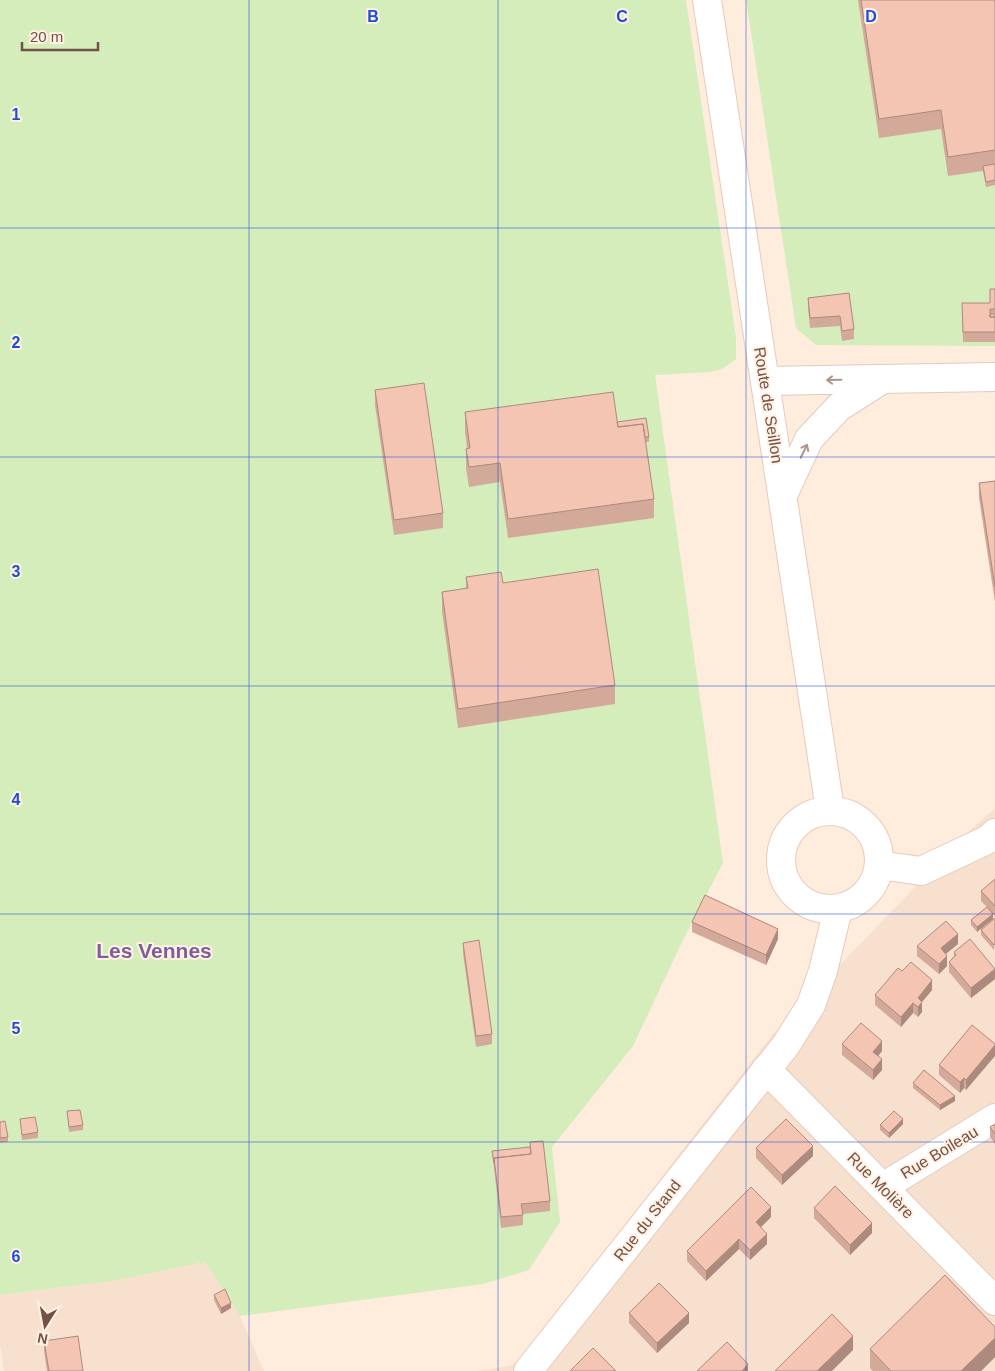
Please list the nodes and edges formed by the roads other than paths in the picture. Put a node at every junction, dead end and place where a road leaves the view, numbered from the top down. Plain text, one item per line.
1 (707, 0) edge
2 (995, 378) edge
3 (883, 379) junction
4 (765, 381) junction
5 (783, 495) junction
6 (830, 810) junction
7 (995, 833) edge
8 (879, 865) junction
9 (838, 908) junction
10 (766, 1069) junction
11 (995, 1118) edge
12 (882, 1187) junction
13 (995, 1301) edge
14 (528, 1371) edge

1 - 4 street, Route de Seillon
2 - 3 street
3 -> 4 street
5 -> 3 street
4 - 5 street, Route de Seillon
5 - 6 street, Route de Seillon
6 - 8 street
6 - 9 street
7 - 8 street
8 - 9 street
9 - 10 street, Rue du Stand
10 - 12 street, Rue Molière
10 - 14 street, Rue du Stand
11 - 12 street, Rue Boileau
12 - 13 street, Rue Molière

